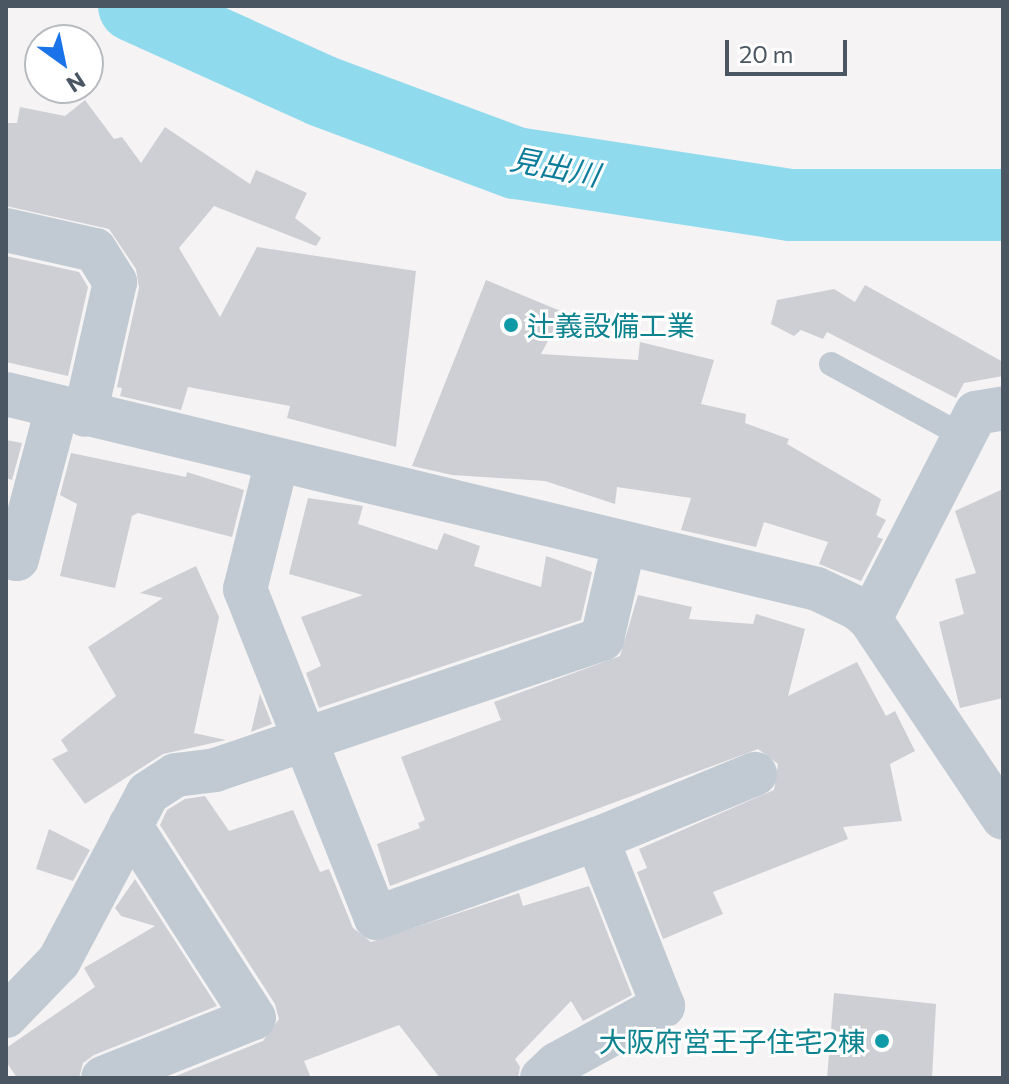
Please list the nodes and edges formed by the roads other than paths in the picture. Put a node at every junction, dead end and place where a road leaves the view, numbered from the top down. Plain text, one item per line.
1 (6, 230) edge
2 (831, 364) dead end
3 (6, 394) edge
4 (1003, 408) edge
5 (71, 412) junction
6 (963, 436) junction
7 (277, 461) junction
8 (624, 544) junction
9 (6, 557) edge
10 (870, 619) junction
11 (305, 740) junction
12 (755, 774) dead end
13 (1003, 818) edge
14 (130, 825) junction
15 (597, 839) junction
16 (6, 1016) edge
17 (103, 1078) edge
18 (542, 1078) edge

1 - 5 street
2 - 6 lane
3 - 5 street
4 - 6 street
5 - 7 street
5 - 9 street
6 - 10 street
7 - 8 street
7 - 11 street
8 - 10 street
8 - 11 street
10 - 13 street
11 - 14 street
11 - 15 street
12 - 15 street
14 - 16 street
14 - 17 street
15 - 18 street

